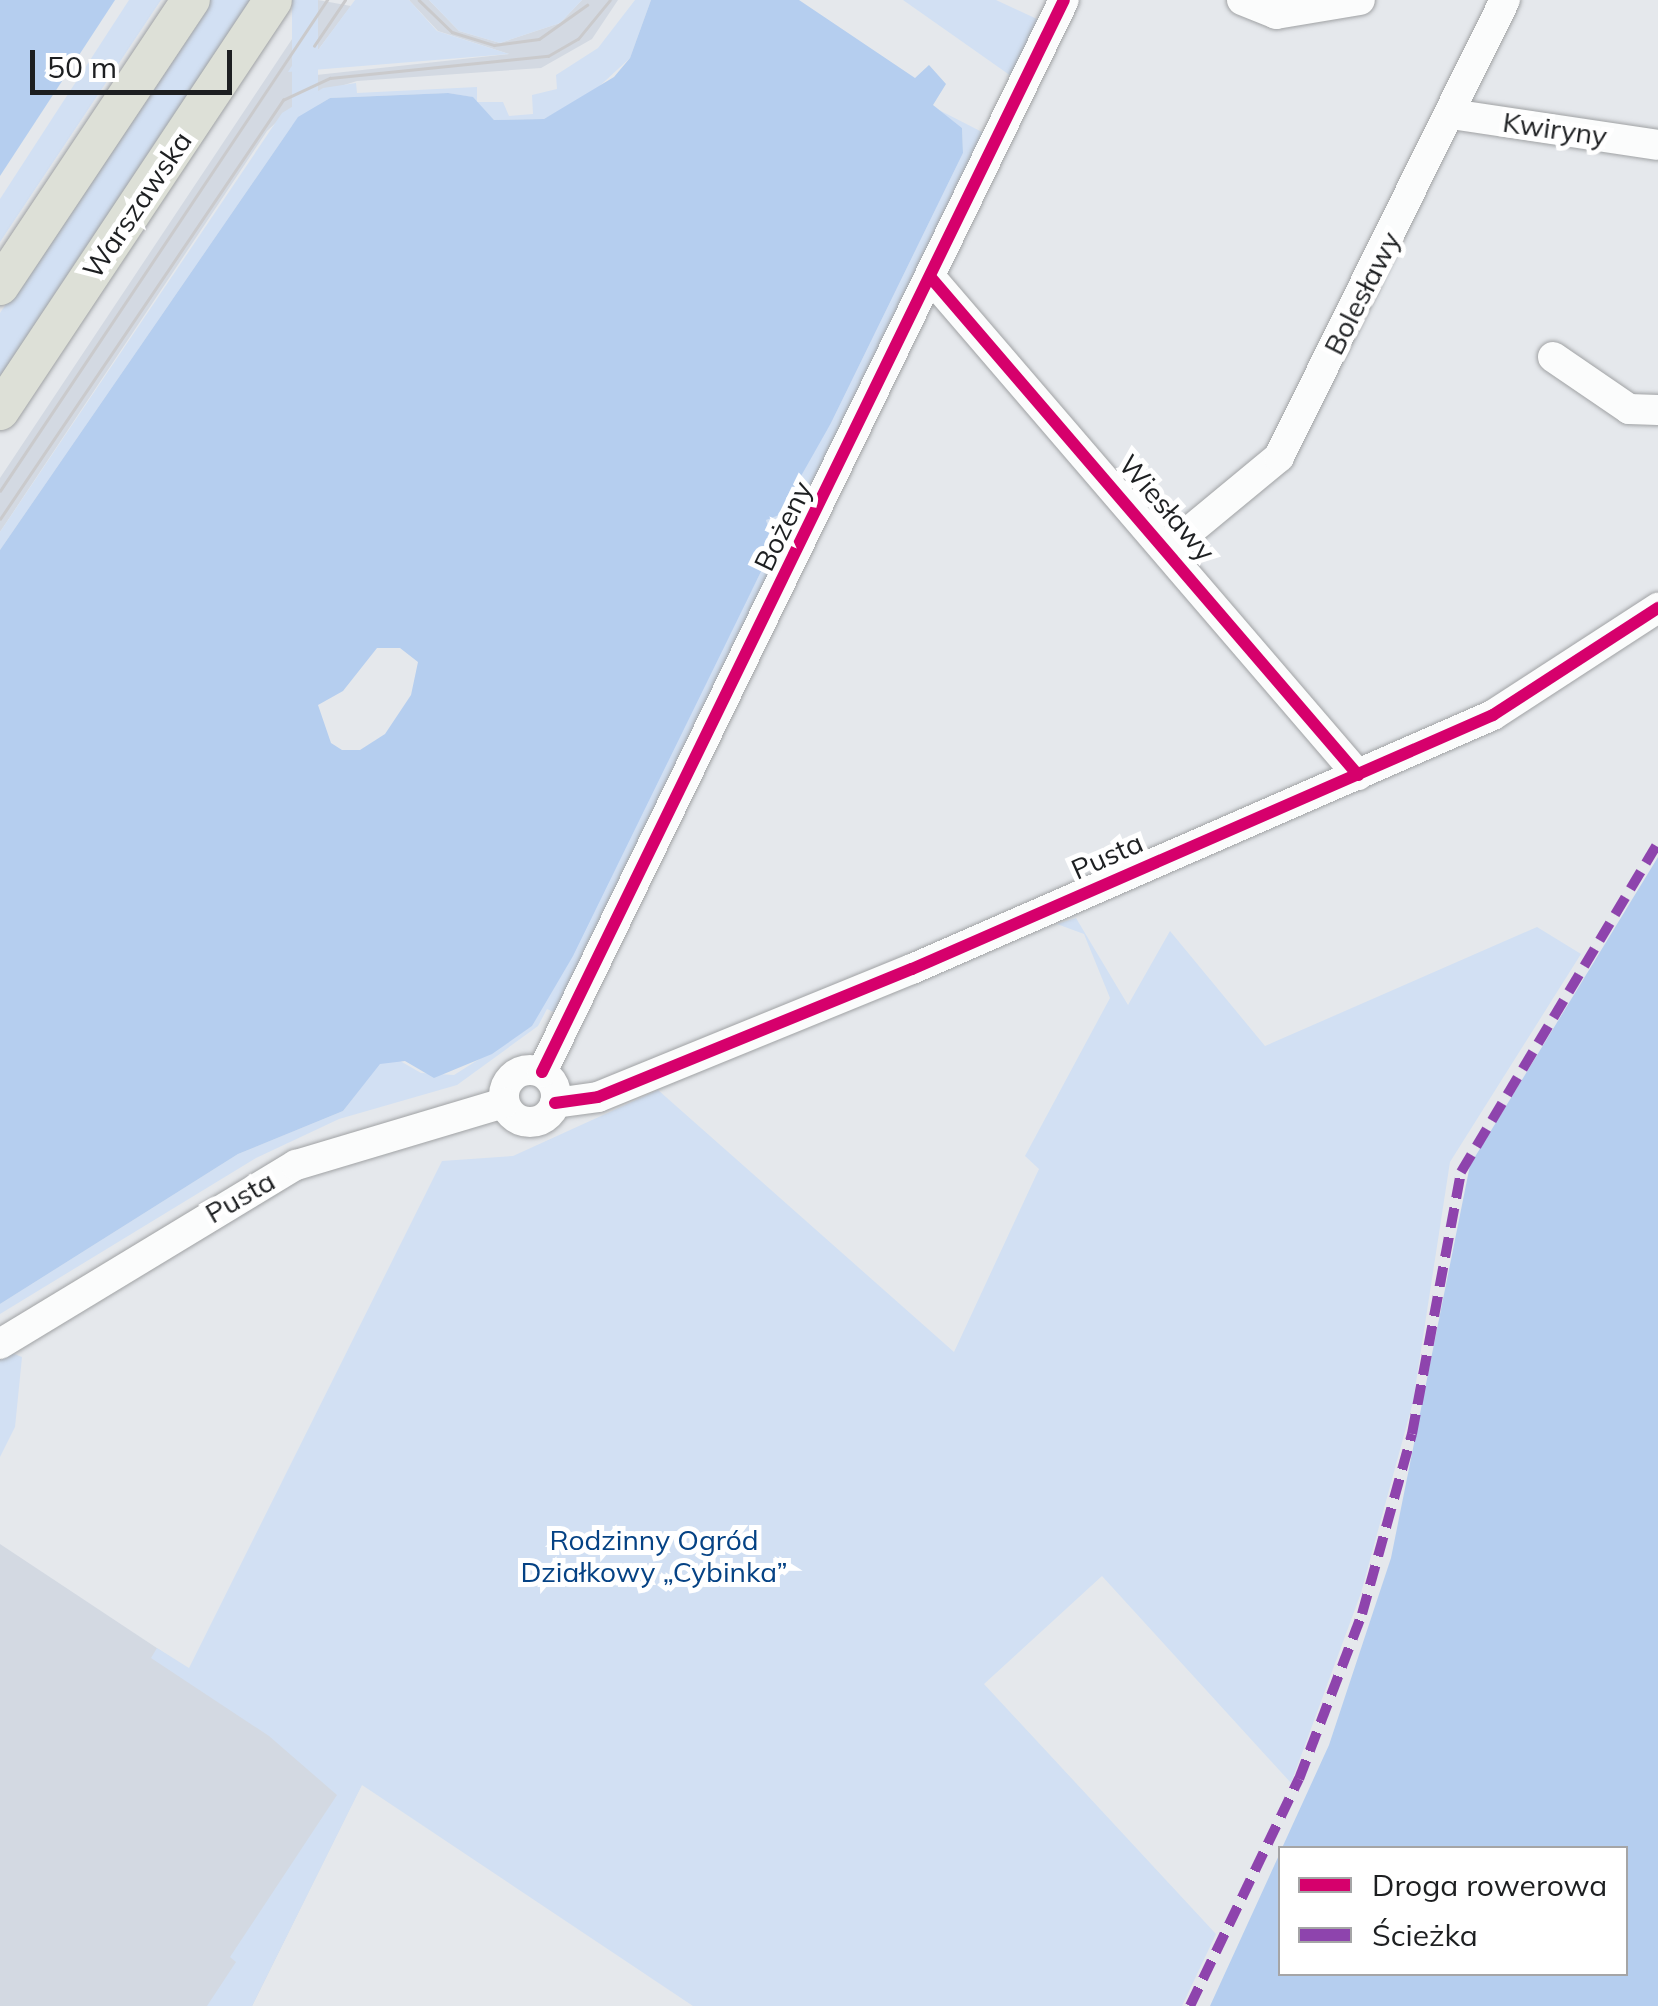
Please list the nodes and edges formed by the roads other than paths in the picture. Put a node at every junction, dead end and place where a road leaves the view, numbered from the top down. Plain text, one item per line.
1 (190, 0) edge
2 (273, 0) edge
3 (1064, 0) edge
4 (1242, 0) edge
5 (1360, 0) edge
6 (1504, 0) edge
7 (1452, 114) junction
8 (1658, 145) edge
9 (932, 278) junction
10 (0, 286) edge
11 (1554, 356) dead end
12 (0, 410) edge
13 (1658, 410) edge
14 (1169, 548) junction
15 (1658, 608) edge
16 (1358, 775) junction
17 (542, 1072) junction
18 (504, 1103) junction
19 (555, 1103) junction
20 (0, 1344) edge

1 - 10 main road
2 - 12 main road, Warszawska
3 - 9 street, Bożeny
4 - 5 street
6 - 7 street, Bolesławy
7 - 8 street, Kwiryny
7 - 14 street, Bolesławy
9 - 14 street, Wiesławy
9 - 17 street, Bożeny
11 - 13 street
14 - 16 street, Wiesławy
15 - 16 street, Pusta
16 - 19 street, Pusta
17 - 18 street
17 - 19 street
18 - 19 street
18 - 20 street, Pusta

